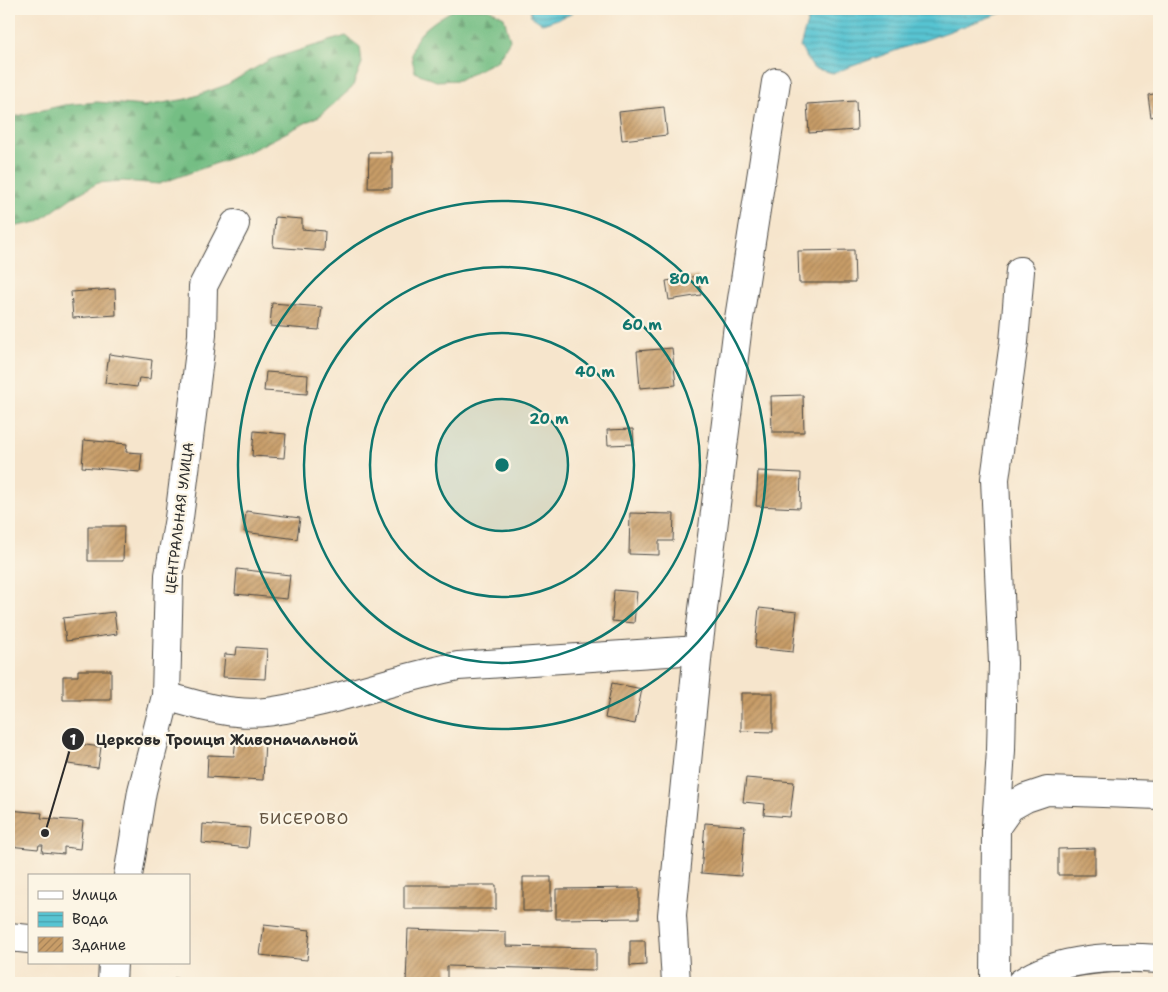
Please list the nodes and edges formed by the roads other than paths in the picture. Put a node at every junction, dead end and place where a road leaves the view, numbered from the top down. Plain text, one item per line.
1 (776, 82) dead end
2 (235, 224) dead end
3 (1020, 271) dead end
4 (698, 650) junction
5 (166, 696) junction
6 (1159, 795) edge
7 (996, 826) junction
8 (128, 874) edge
9 (9, 937) edge
10 (28, 939) edge
11 (1159, 959) edge
12 (676, 983) edge
13 (995, 983) edge
14 (1021, 983) edge

1 - 4 street
2 - 5 street, ЦЕНТРАЛЬНАЯ УЛИЦА
3 - 7 street
4 - 5 street
4 - 12 street
5 - 8 street, ЦЕНТРАЛЬНАЯ УЛИЦА
6 - 7 street
7 - 13 street
9 - 10 street
11 - 14 street

